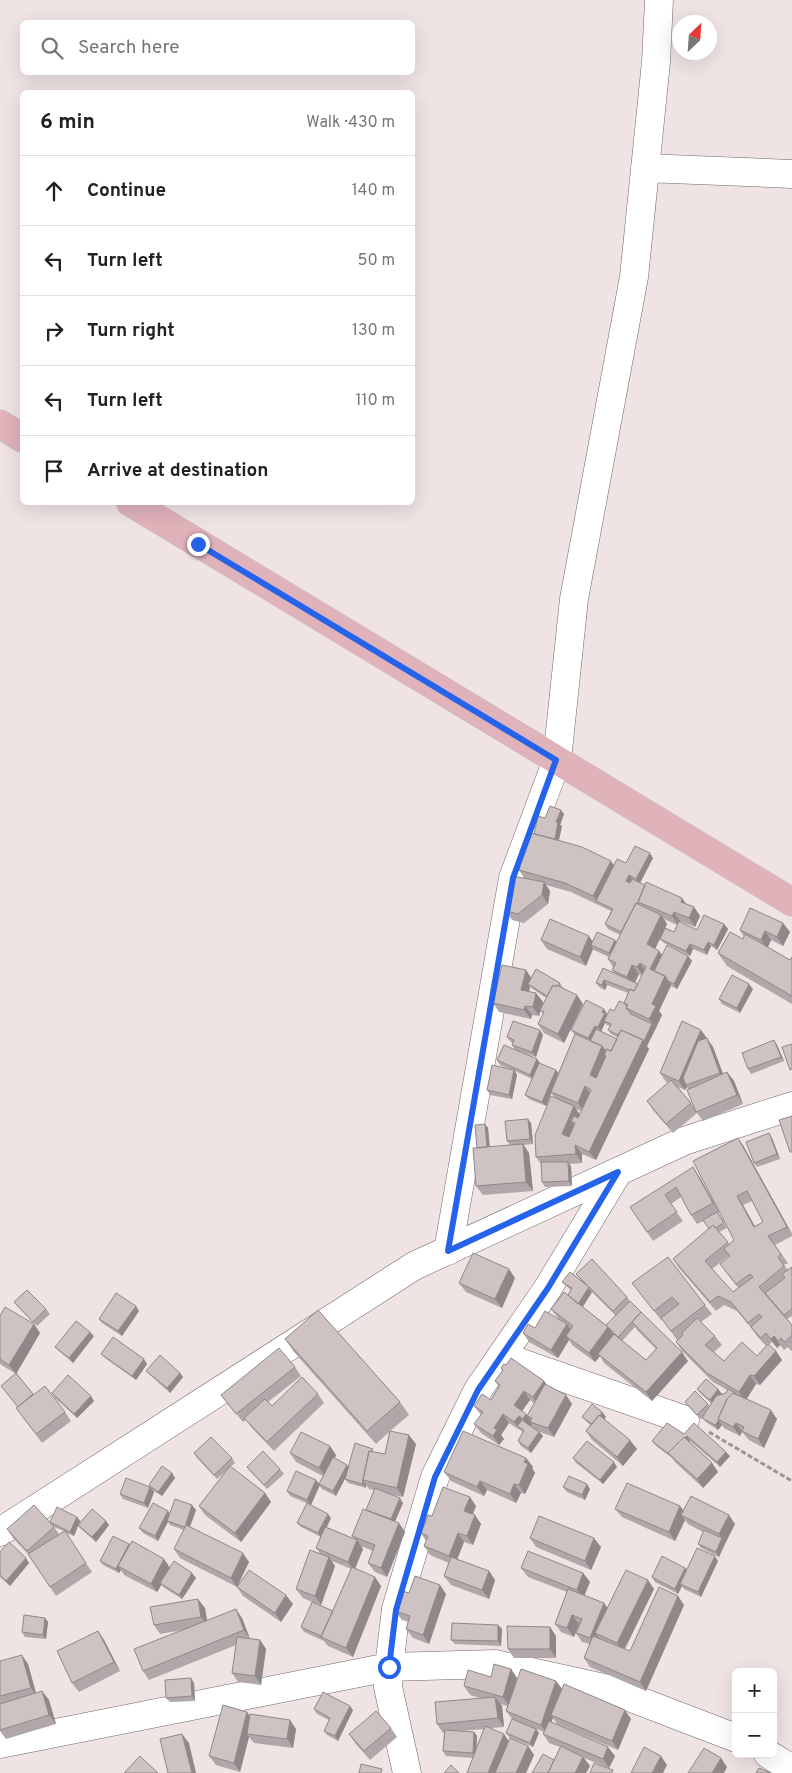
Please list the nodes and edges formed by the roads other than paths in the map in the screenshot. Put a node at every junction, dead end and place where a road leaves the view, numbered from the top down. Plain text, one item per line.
1 (659, 0) edge
2 (645, 168) junction
3 (792, 174) edge
4 (0, 424) edge
5 (20, 437) edge
6 (135, 505) edge
7 (556, 760) junction
8 (792, 902) edge
9 (792, 1106) edge
10 (618, 1172) junction
11 (448, 1251) junction
12 (501, 1356) junction
13 (685, 1420) road end
14 (0, 1532) edge
15 (389, 1667) junction
16 (732, 1736) edge
17 (0, 1744) edge
18 (774, 1758) edge
19 (792, 1769) edge
20 (407, 1773) edge

1 - 2 street
2 - 3 street
2 - 7 street
4 - 5 main road
6 - 7 main road
7 - 8 main road
7 - 11 street
9 - 10 street
10 - 11 street
10 - 12 street
11 - 14 street
12 - 13 street
12 - 15 street
15 - 16 street
15 - 17 street
15 - 20 street
18 - 19 street

